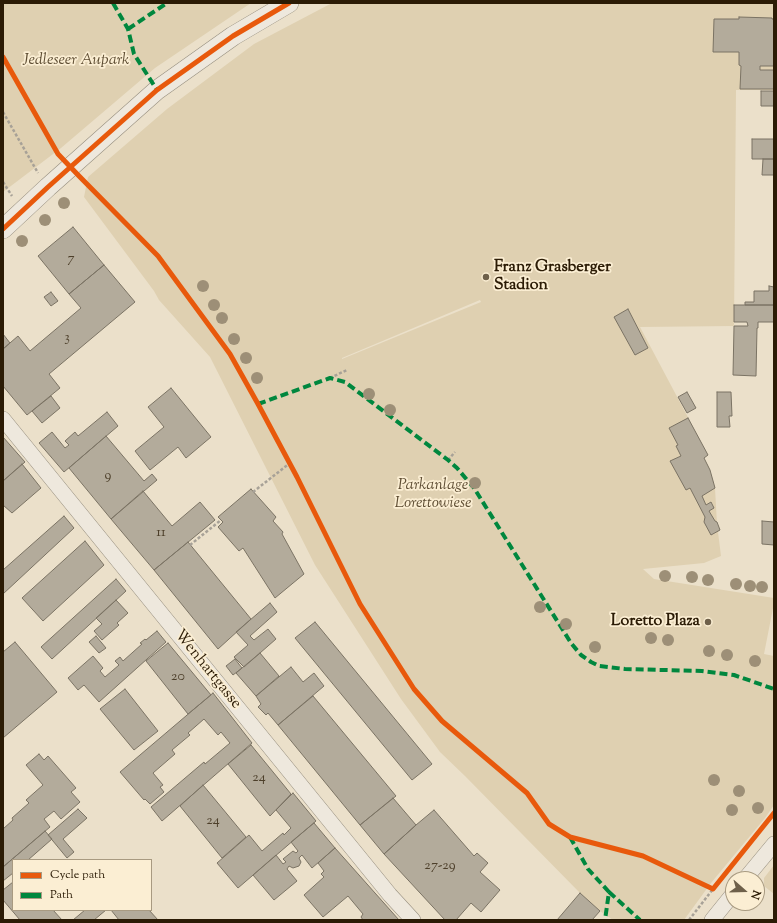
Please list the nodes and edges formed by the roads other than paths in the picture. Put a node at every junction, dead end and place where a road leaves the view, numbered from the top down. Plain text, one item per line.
1 (289, 3) edge
2 (3, 229) edge
3 (3, 418) edge
4 (774, 844) edge
5 (752, 871) edge
6 (725, 904) edge
7 (413, 920) edge
8 (712, 920) edge

1 - 2 street
3 - 7 street, Wenhartgasse
4 - 5 street
6 - 8 street

